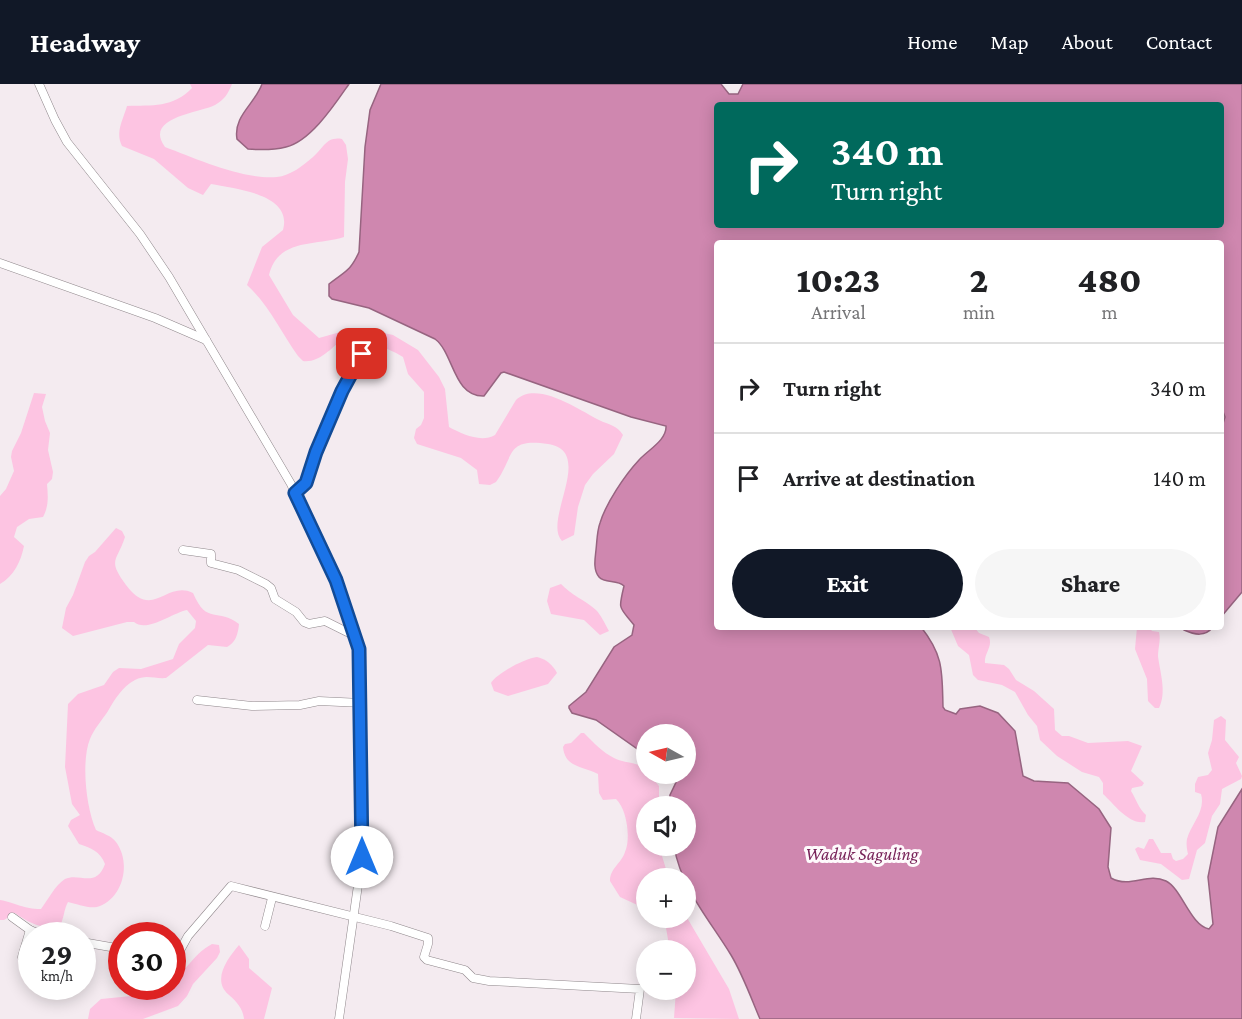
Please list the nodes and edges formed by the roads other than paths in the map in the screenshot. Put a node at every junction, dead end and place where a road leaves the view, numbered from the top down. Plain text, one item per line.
1 (39, 84) edge
2 (0, 262) edge
3 (207, 341) junction
4 (362, 354) dead end
5 (295, 493) junction
6 (183, 550) dead end
7 (356, 636) junction
8 (197, 699) dead end
9 (362, 703) junction
10 (272, 898) junction
11 (12, 917) dead end
12 (355, 917) junction
13 (19, 922) edge
14 (265, 926) dead end
15 (186, 940) edge
16 (339, 1019) edge
17 (636, 1019) edge

1 - 3 street
2 - 3 street
3 - 5 street
4 - 5 street
5 - 7 street
6 - 7 street
7 - 9 street
8 - 9 street
9 - 12 street
10 - 12 street
10 - 14 street
10 - 15 street
11 - 13 street
12 - 16 street
12 - 17 street

